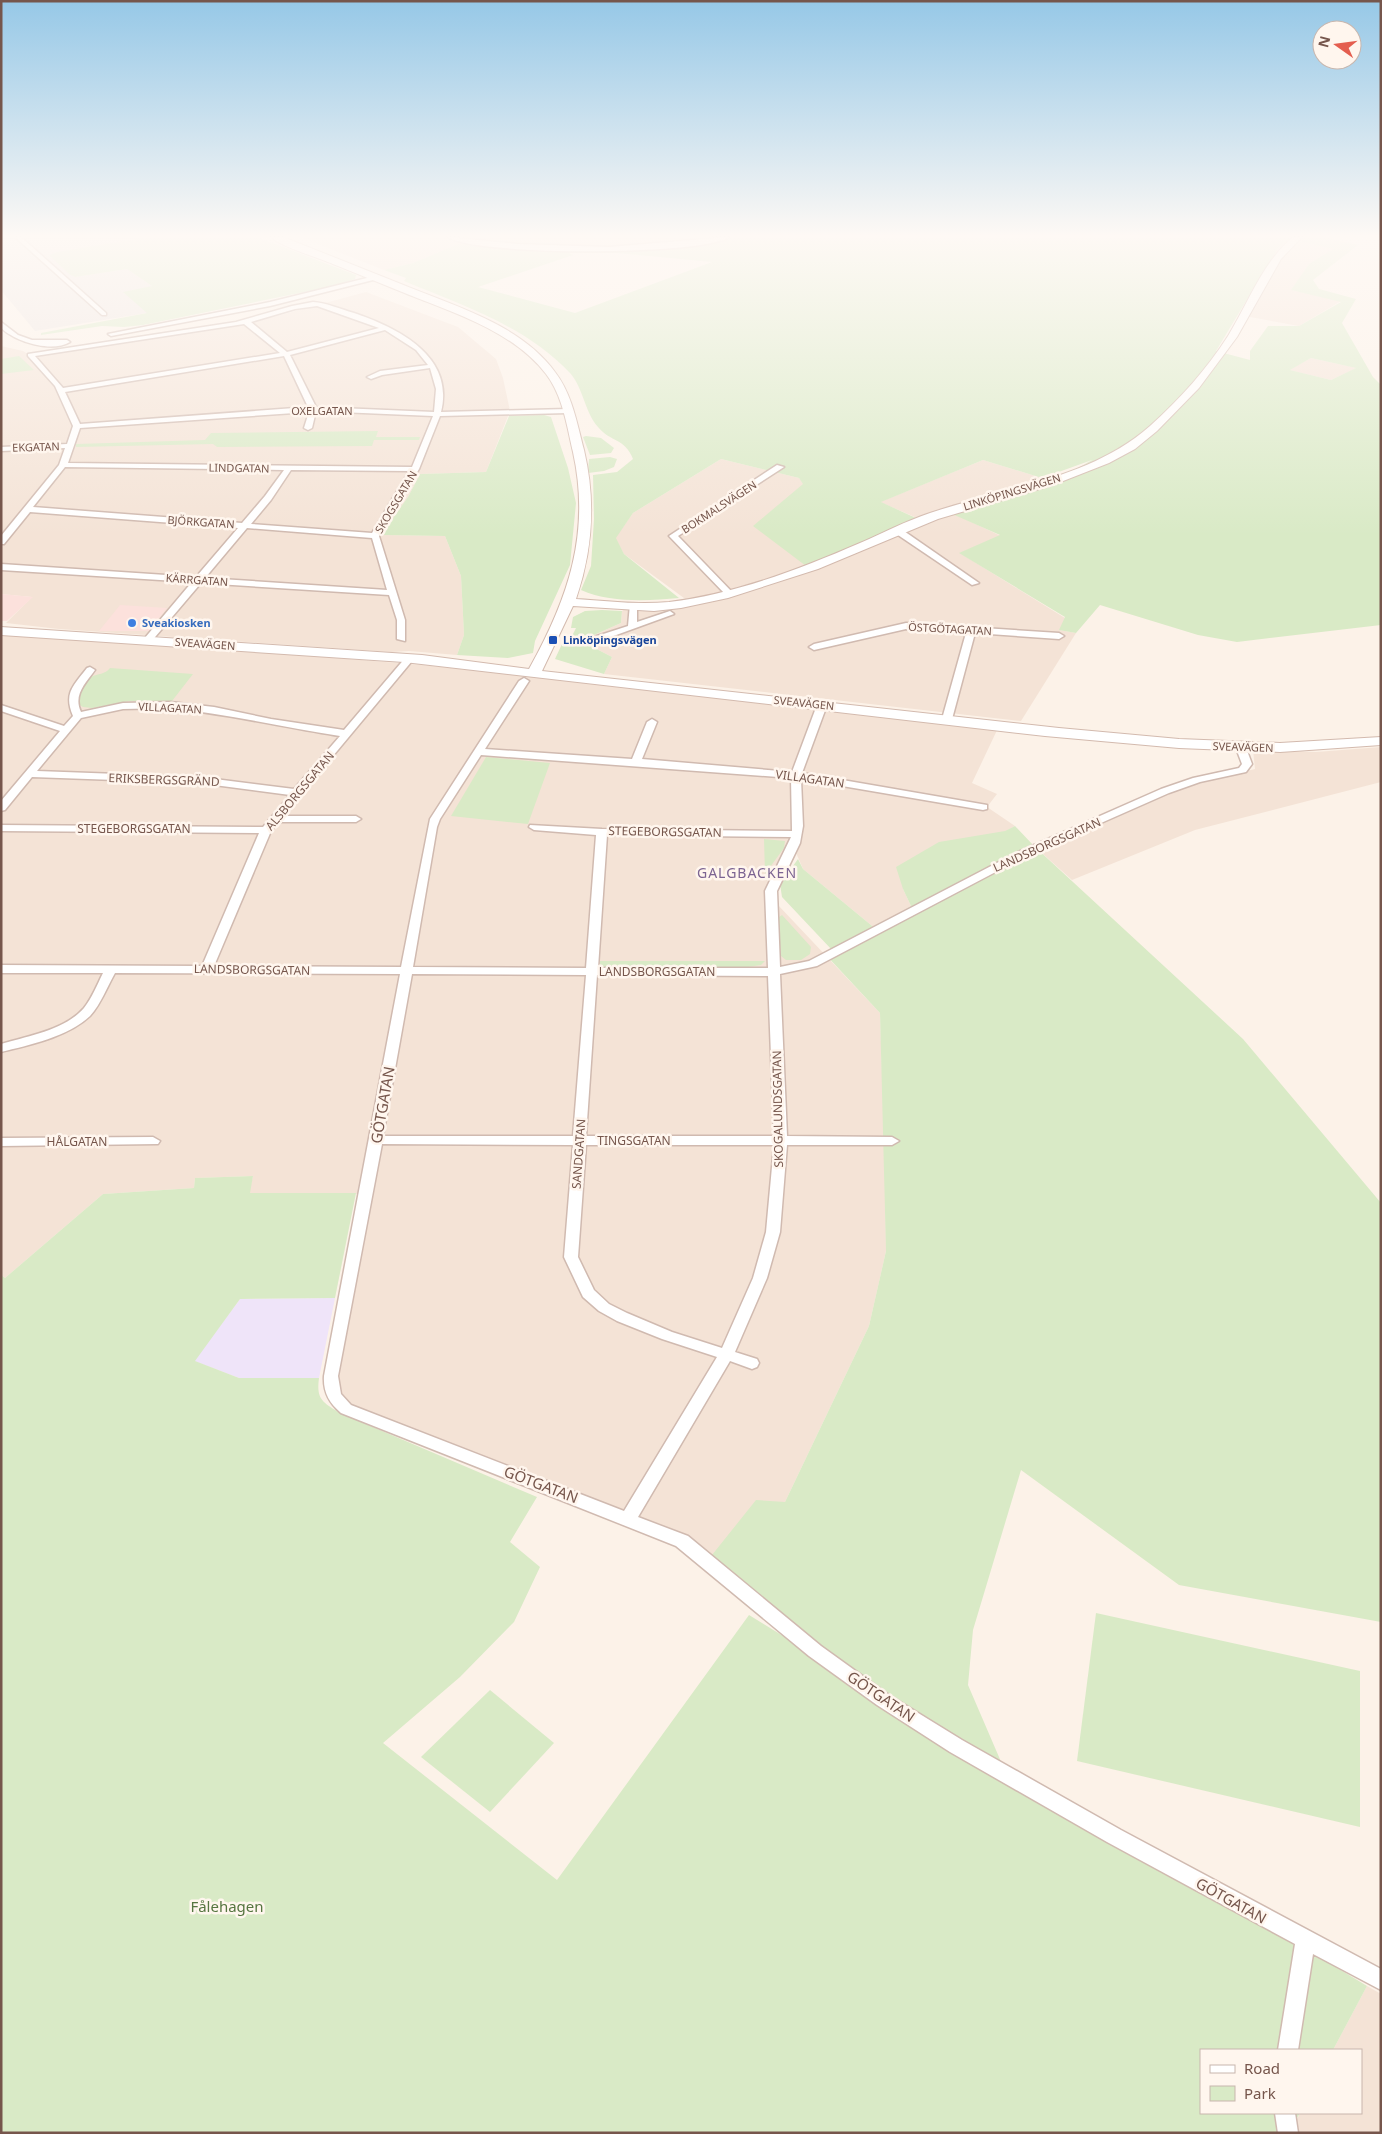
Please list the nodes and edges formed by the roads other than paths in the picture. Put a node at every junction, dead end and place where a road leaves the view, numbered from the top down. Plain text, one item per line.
1 (16, 337) edge
2 (92, 337) edge
3 (154, 337) edge
4 (264, 337) edge
5 (352, 337) edge
6 (399, 337) edge
7 (507, 337) edge
8 (1231, 337) edge
9 (286, 354) junction
10 (433, 366) junction
11 (371, 377) dead end
12 (61, 390) junction
13 (313, 410) junction
14 (568, 411) junction
15 (436, 414) junction
16 (77, 426) junction
17 (308, 428) dead end
18 (70, 446) junction
19 (1, 448) edge
20 (63, 465) junction
21 (780, 467) dead end
22 (288, 469) junction
23 (415, 469) junction
24 (28, 509) junction
25 (245, 526) junction
26 (898, 531) junction
27 (375, 536) junction
28 (1, 542) edge
29 (1, 567) edge
30 (198, 580) junction
31 (975, 583) dead end
32 (393, 593) junction
33 (729, 593) junction
34 (569, 602) junction
35 (633, 606) junction
36 (670, 614) dead end
37 (632, 626) junction
38 (972, 630) junction
39 (1, 631) edge
40 (1059, 636) dead end
41 (402, 639) dead end
42 (594, 640) dead end
43 (147, 641) junction
44 (814, 646) dead end
45 (409, 659) junction
46 (90, 670) dead end
47 (532, 674) junction
48 (822, 704) junction
49 (1, 708) edge
50 (78, 716) junction
51 (947, 718) junction
52 (652, 722) dead end
53 (66, 730) junction
54 (348, 734) junction
55 (1381, 741) edge
56 (1241, 748) junction
57 (479, 752) junction
58 (636, 762) junction
59 (29, 774) junction
60 (796, 775) junction
61 (298, 793) junction
62 (983, 807) dead end
63 (1, 808) edge
64 (276, 819) junction
65 (356, 819) dead end
66 (534, 827) dead end
67 (1, 828) edge
68 (266, 830) junction
69 (602, 832) junction
70 (797, 834) junction
71 (1, 969) edge
72 (111, 969) junction
73 (207, 969) junction
74 (407, 971) junction
75 (591, 972) junction
76 (774, 972) junction
77 (1, 1048) edge
78 (376, 1140) junction
79 (153, 1141) dead end
80 (580, 1141) junction
81 (781, 1141) junction
82 (892, 1141) dead end
83 (1, 1142) edge
84 (726, 1355) junction
85 (752, 1363) dead end
86 (628, 1519) junction
87 (1304, 1941) junction
88 (1381, 1980) edge
89 (1288, 2049) edge
90 (1285, 2114) edge
91 (1288, 2133) edge

1 - 2 street
3 - 12 street
4 - 9 street
5 - 9 street
6 - 10 street, SKOGSGATAN
7 - 14 main road
8 - 26 main road, LINKÖPINGSVÄGEN
9 - 12 street
9 - 13 street
10 - 11 street
10 - 15 street, SKOGSGATAN
12 - 16 street
13 - 15 street, OXELGATAN
13 - 16 street, OXELGATAN
13 - 17 street
14 - 15 street, OXELGATAN
14 - 34 main road
15 - 23 street, SKOGSGATAN
16 - 18 street
18 - 19 street, EKGATAN
18 - 20 street
20 - 22 street, LINDGATAN
20 - 24 street
21 - 33 street, BOKMALSVÄGEN
22 - 23 street, LINDGATAN
22 - 25 street
23 - 27 street, SKOGSGATAN
24 - 25 street, BJÖRKGATAN
24 - 28 street
25 - 27 street, BJÖRKGATAN
25 - 30 street
26 - 31 street
26 - 33 main road, LINKÖPINGSVÄGEN
27 - 32 street, SKOGSGATAN
29 - 30 street, KÄRRGATAN
30 - 32 street, KÄRRGATAN
30 - 43 street
32 - 41 street, SKOGSGATAN
33 - 35 main road, LINKÖPINGSVÄGEN
34 - 35 main road, LINKÖPINGSVÄGEN
34 - 47 main road
35 - 37 street
36 - 37 street
37 - 42 street
38 - 40 street, ÖSTGÖTAGATAN
38 - 44 street, ÖSTGÖTAGATAN
38 - 51 street
39 - 43 main road, SVEAVÄGEN
43 - 45 main road, SVEAVÄGEN
45 - 47 main road, SVEAVÄGEN
45 - 54 street, ALSBORGSGATAN
46 - 50 street
47 - 48 main road, SVEAVÄGEN
47 - 57 street, GÖTGATAN
48 - 51 main road, SVEAVÄGEN
48 - 60 street, SKOGALUNDSGATAN
49 - 53 street
50 - 53 street
50 - 54 street, VILLAGATAN
51 - 56 main road, SVEAVÄGEN
52 - 58 street
53 - 59 street
54 - 61 street, ALSBORGSGATAN
55 - 56 main road, SVEAVÄGEN
56 - 76 street, LANDSBORGSGATAN
57 - 58 street, VILLAGATAN
57 - 74 street, GÖTGATAN
58 - 60 street, VILLAGATAN
59 - 61 street, ERIKSBERGSGRÄND
59 - 63 street
60 - 62 street, VILLAGATAN
60 - 70 street, SKOGALUNDSGATAN
61 - 64 street, ALSBORGSGATAN
64 - 65 street
64 - 68 street, ALSBORGSGATAN
66 - 69 street, STEGEBORGSGATAN
67 - 68 street, STEGEBORGSGATAN
68 - 73 street, ALSBORGSGATAN
69 - 70 street, STEGEBORGSGATAN
69 - 75 street, SANDGATAN
70 - 76 street, SKOGALUNDSGATAN
71 - 72 street, LANDSBORGSGATAN
72 - 73 street, LANDSBORGSGATAN
72 - 77 street
73 - 74 street, LANDSBORGSGATAN
74 - 75 street, LANDSBORGSGATAN
74 - 78 street, GÖTGATAN
75 - 76 street, LANDSBORGSGATAN
75 - 80 street, SANDGATAN
76 - 81 street, SKOGALUNDSGATAN
78 - 80 street, TINGSGATAN
78 - 86 street, GÖTGATAN
79 - 83 street, HÅLGATAN
80 - 81 street, TINGSGATAN
80 - 84 street, SANDGATAN
81 - 82 street, TINGSGATAN
81 - 84 street, SKOGALUNDSGATAN
84 - 85 street, SANDGATAN
84 - 86 street, SKOGALUNDSGATAN
86 - 87 street, GÖTGATAN
87 - 88 street, GÖTGATAN
87 - 89 street
90 - 91 street

